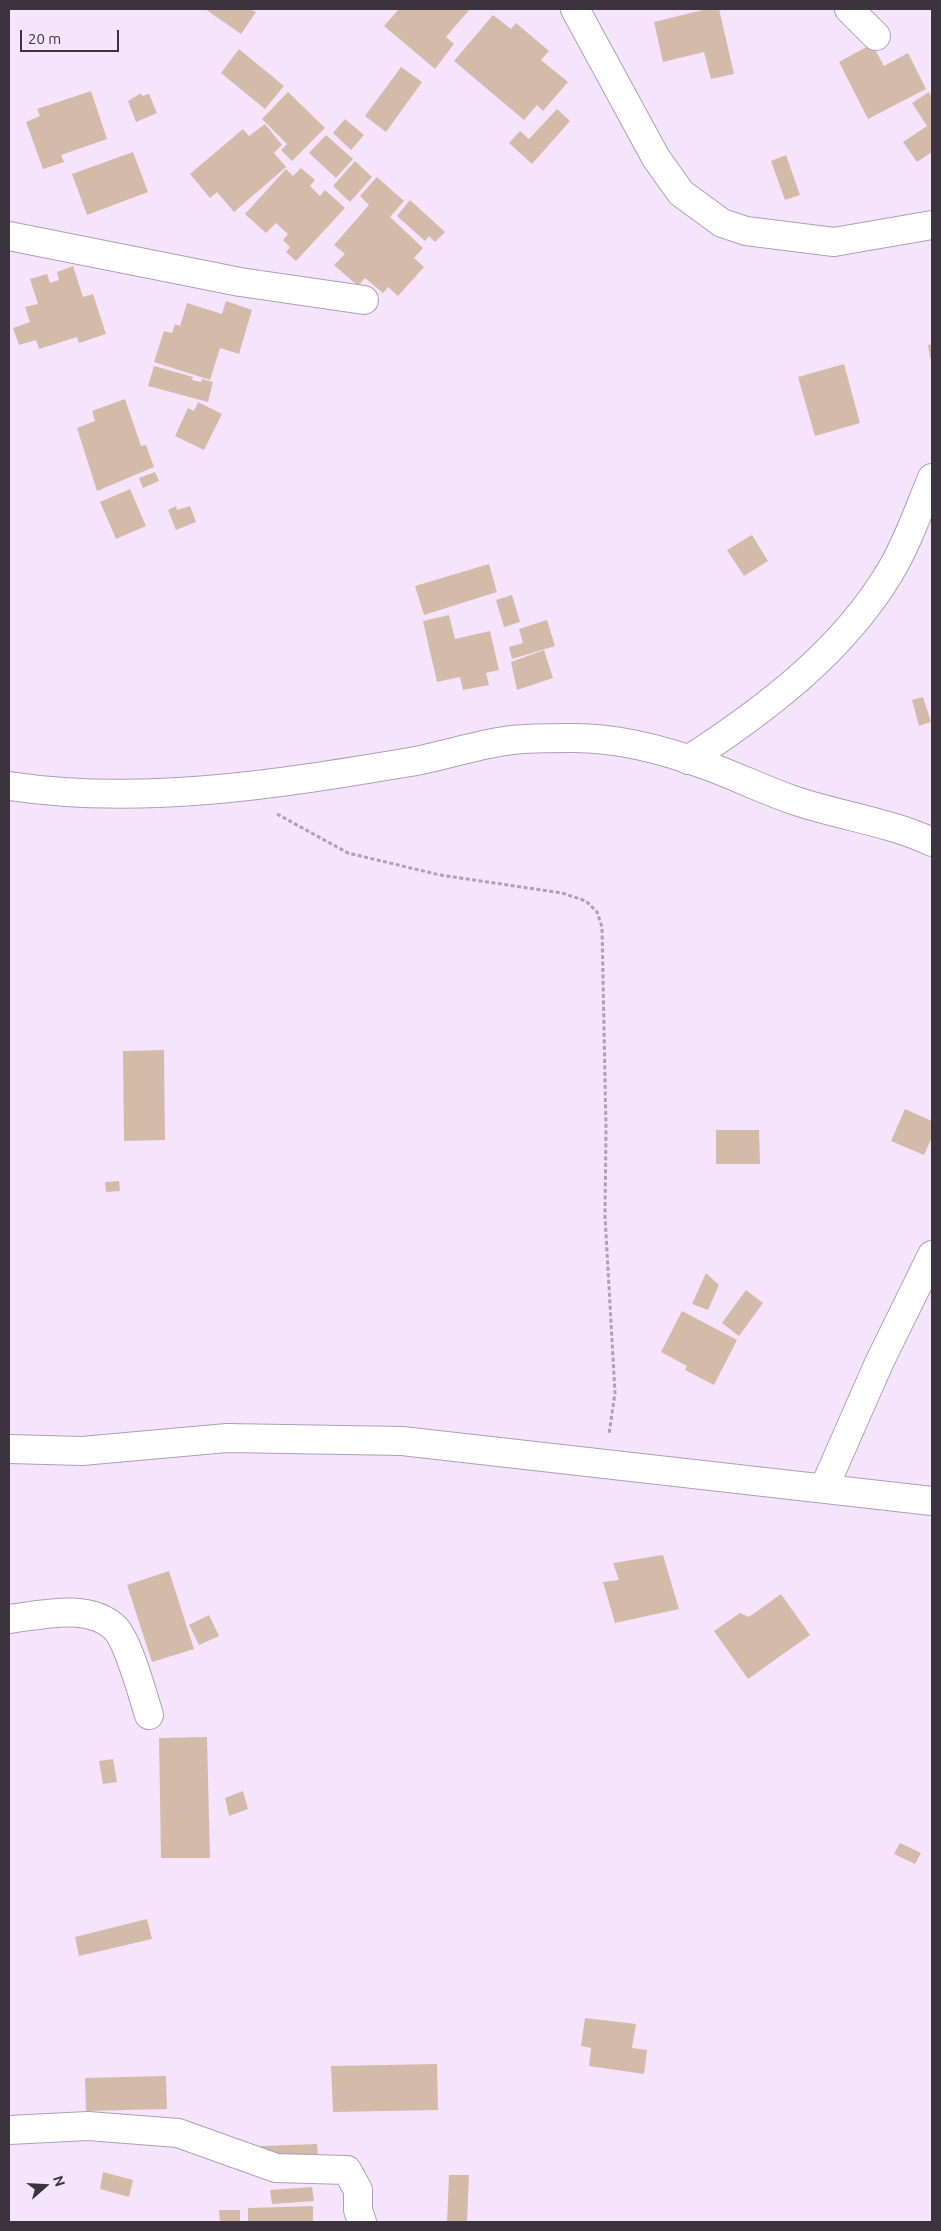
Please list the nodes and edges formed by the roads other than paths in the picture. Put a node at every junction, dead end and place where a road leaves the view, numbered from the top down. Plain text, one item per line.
1 (575, 9) edge
2 (849, 9) edge
3 (876, 36) dead end
4 (932, 225) edge
5 (9, 236) edge
6 (364, 300) dead end
7 (932, 478) edge
8 (688, 760) junction
9 (9, 786) edge
10 (925, 832) edge
11 (932, 1255) edge
12 (9, 1449) edge
13 (824, 1488) junction
14 (932, 1501) edge
15 (9, 1619) edge
16 (149, 1715) dead end
17 (9, 2130) edge
18 (362, 2222) edge

1 - 4 street
2 - 3 street
5 - 6 street
7 - 8 street
8 - 9 street
8 - 10 street
11 - 13 street
12 - 13 street
13 - 14 street
15 - 16 street
17 - 18 street

